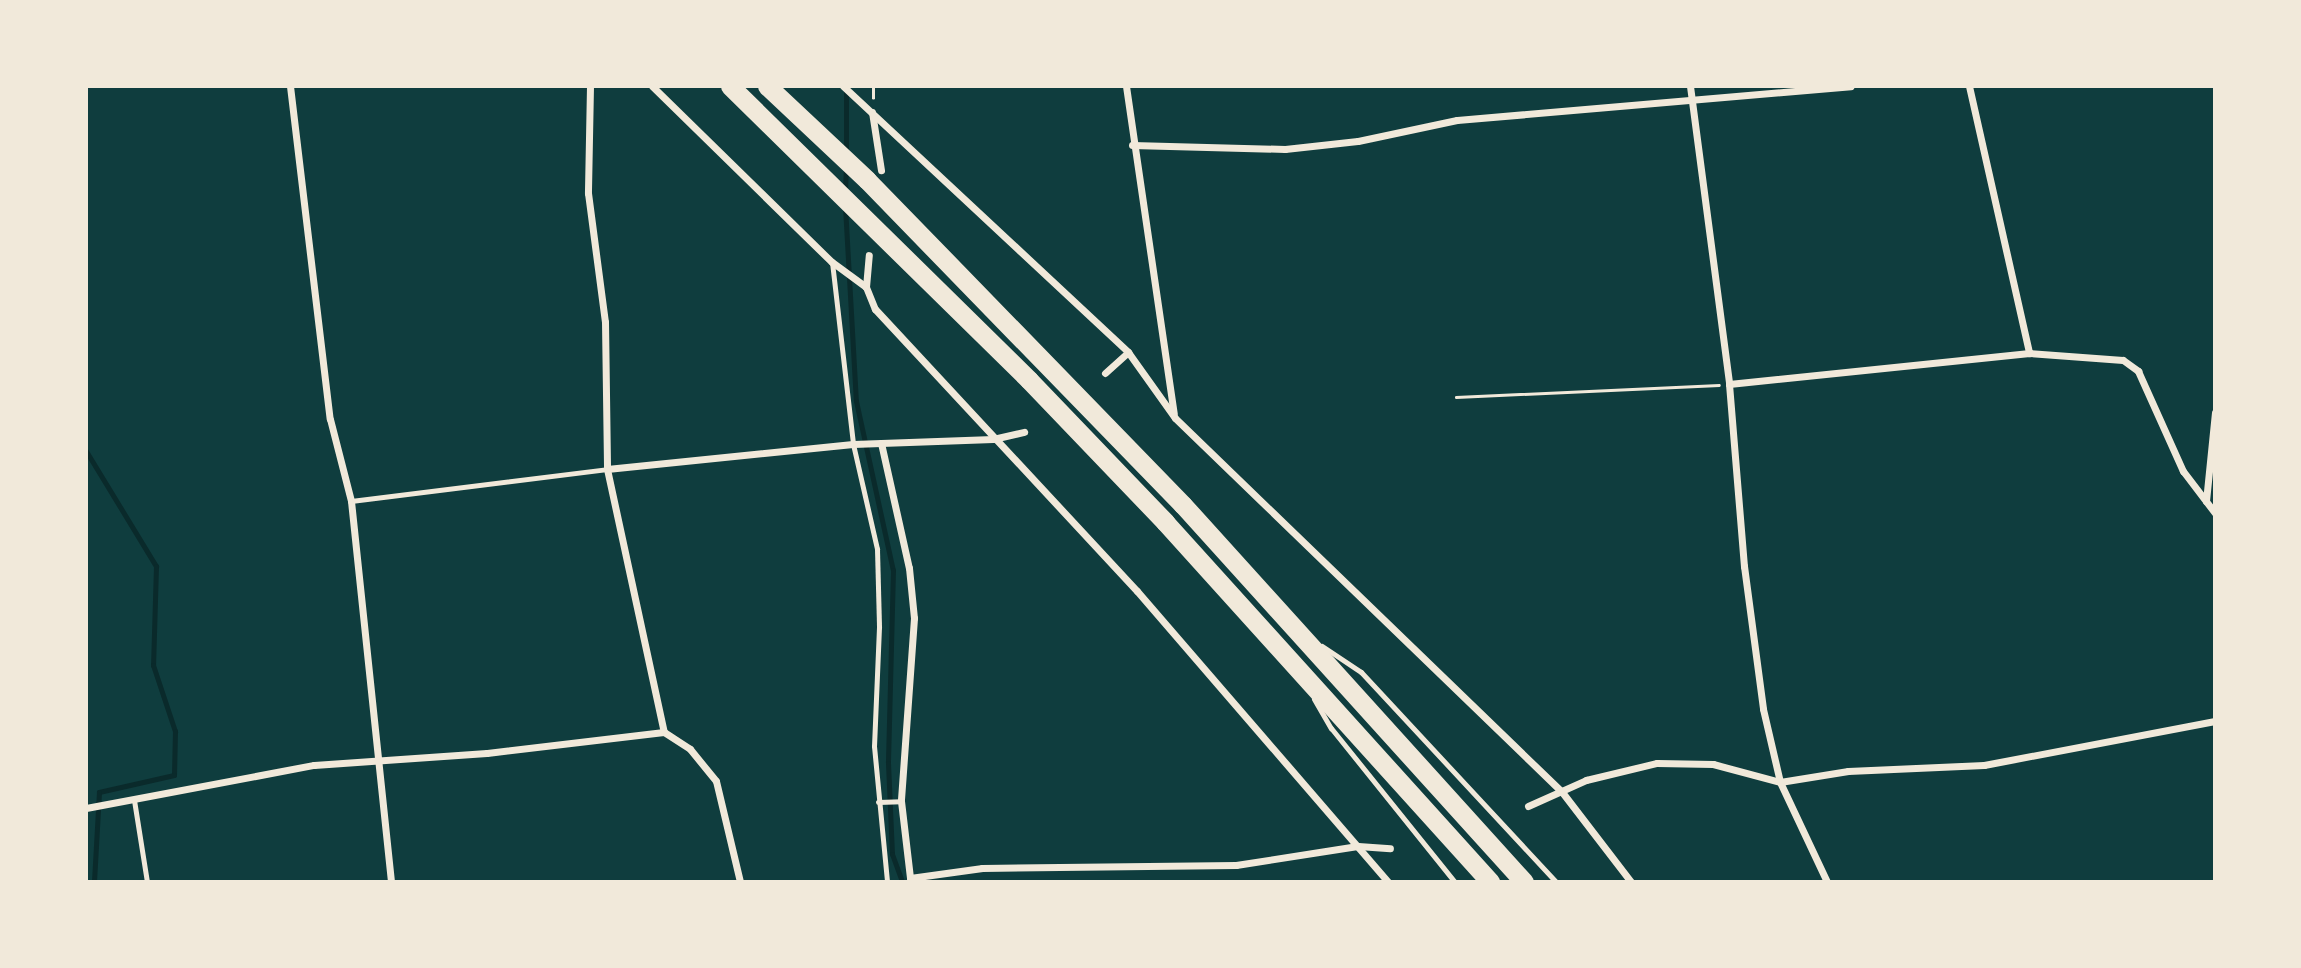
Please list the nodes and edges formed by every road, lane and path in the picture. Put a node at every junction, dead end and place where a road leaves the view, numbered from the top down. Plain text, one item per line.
1 (290, 86) edge
2 (590, 86) edge
3 (652, 86) edge
4 (730, 86) edge
5 (768, 86) edge
6 (843, 86) edge
7 (1126, 86) edge
8 (1690, 86) edge
9 (1851, 86) edge
10 (1969, 86) edge
11 (1695, 102) junction
12 (872, 111) junction
13 (1132, 145) junction
14 (874, 175) junction
15 (869, 255) dead end
16 (835, 264) junction
17 (866, 287) junction
18 (1128, 352) junction
19 (2029, 353) junction
20 (1105, 373) dead end
21 (1729, 384) junction
22 (1455, 397) dead end
23 (2215, 412) edge
24 (1175, 418) junction
25 (1024, 432) dead end
26 (993, 439) junction
27 (855, 444) junction
28 (879, 444) junction
29 (607, 469) junction
30 (351, 501) junction
31 (2206, 501) junction
32 (2215, 513) edge
33 (1294, 627) junction
34 (1293, 663) junction
35 (2215, 721) edge
36 (664, 732) junction
37 (375, 757) junction
38 (1780, 782) junction
39 (1562, 792) junction
40 (134, 800) junction
41 (881, 802) junction
42 (898, 802) junction
43 (1528, 806) dead end
44 (86, 808) edge
45 (1358, 846) junction
46 (1390, 848) dead end
47 (147, 882) edge
48 (391, 882) edge
49 (740, 882) edge
50 (887, 882) edge
51 (1388, 882) edge
52 (1455, 882) edge
53 (1490, 882) edge
54 (1524, 882) edge
55 (1556, 882) edge
56 (1631, 882) edge
57 (1827, 882) edge

1 - 30 street
2 - 29 street
3 - 16 street
4 - 34 highway
5 - 14 highway
6 - 12 street
7 - 13 street
8 - 11 street
9 - 11 street
10 - 19 street
11 - 13 street
11 - 21 street
12 - 14 street
12 - 18 street
13 - 24 street
14 - 33 highway
15 - 17 street
16 - 17 street
16 - 27 lane
17 - 26 street
18 - 20 street
18 - 24 street
19 - 21 street
19 - 31 street
21 - 22 path
21 - 38 street
23 - 31 street
24 - 39 street
25 - 26 street
26 - 28 street
26 - 45 street
27 - 28 street
27 - 29 street
27 - 41 lane
28 - 42 street
29 - 30 lane
29 - 36 street
30 - 37 street
31 - 32 street
33 - 54 highway
33 - 55 lane
34 - 52 lane
34 - 53 highway
35 - 38 street
36 - 37 street
36 - 49 street
37 - 40 street
37 - 48 street
38 - 39 street
38 - 57 street
39 - 43 street
39 - 56 street
40 - 44 street
40 - 47 lane
41 - 42 lane
41 - 50 lane
42 - 45 street
45 - 46 street
45 - 51 street

